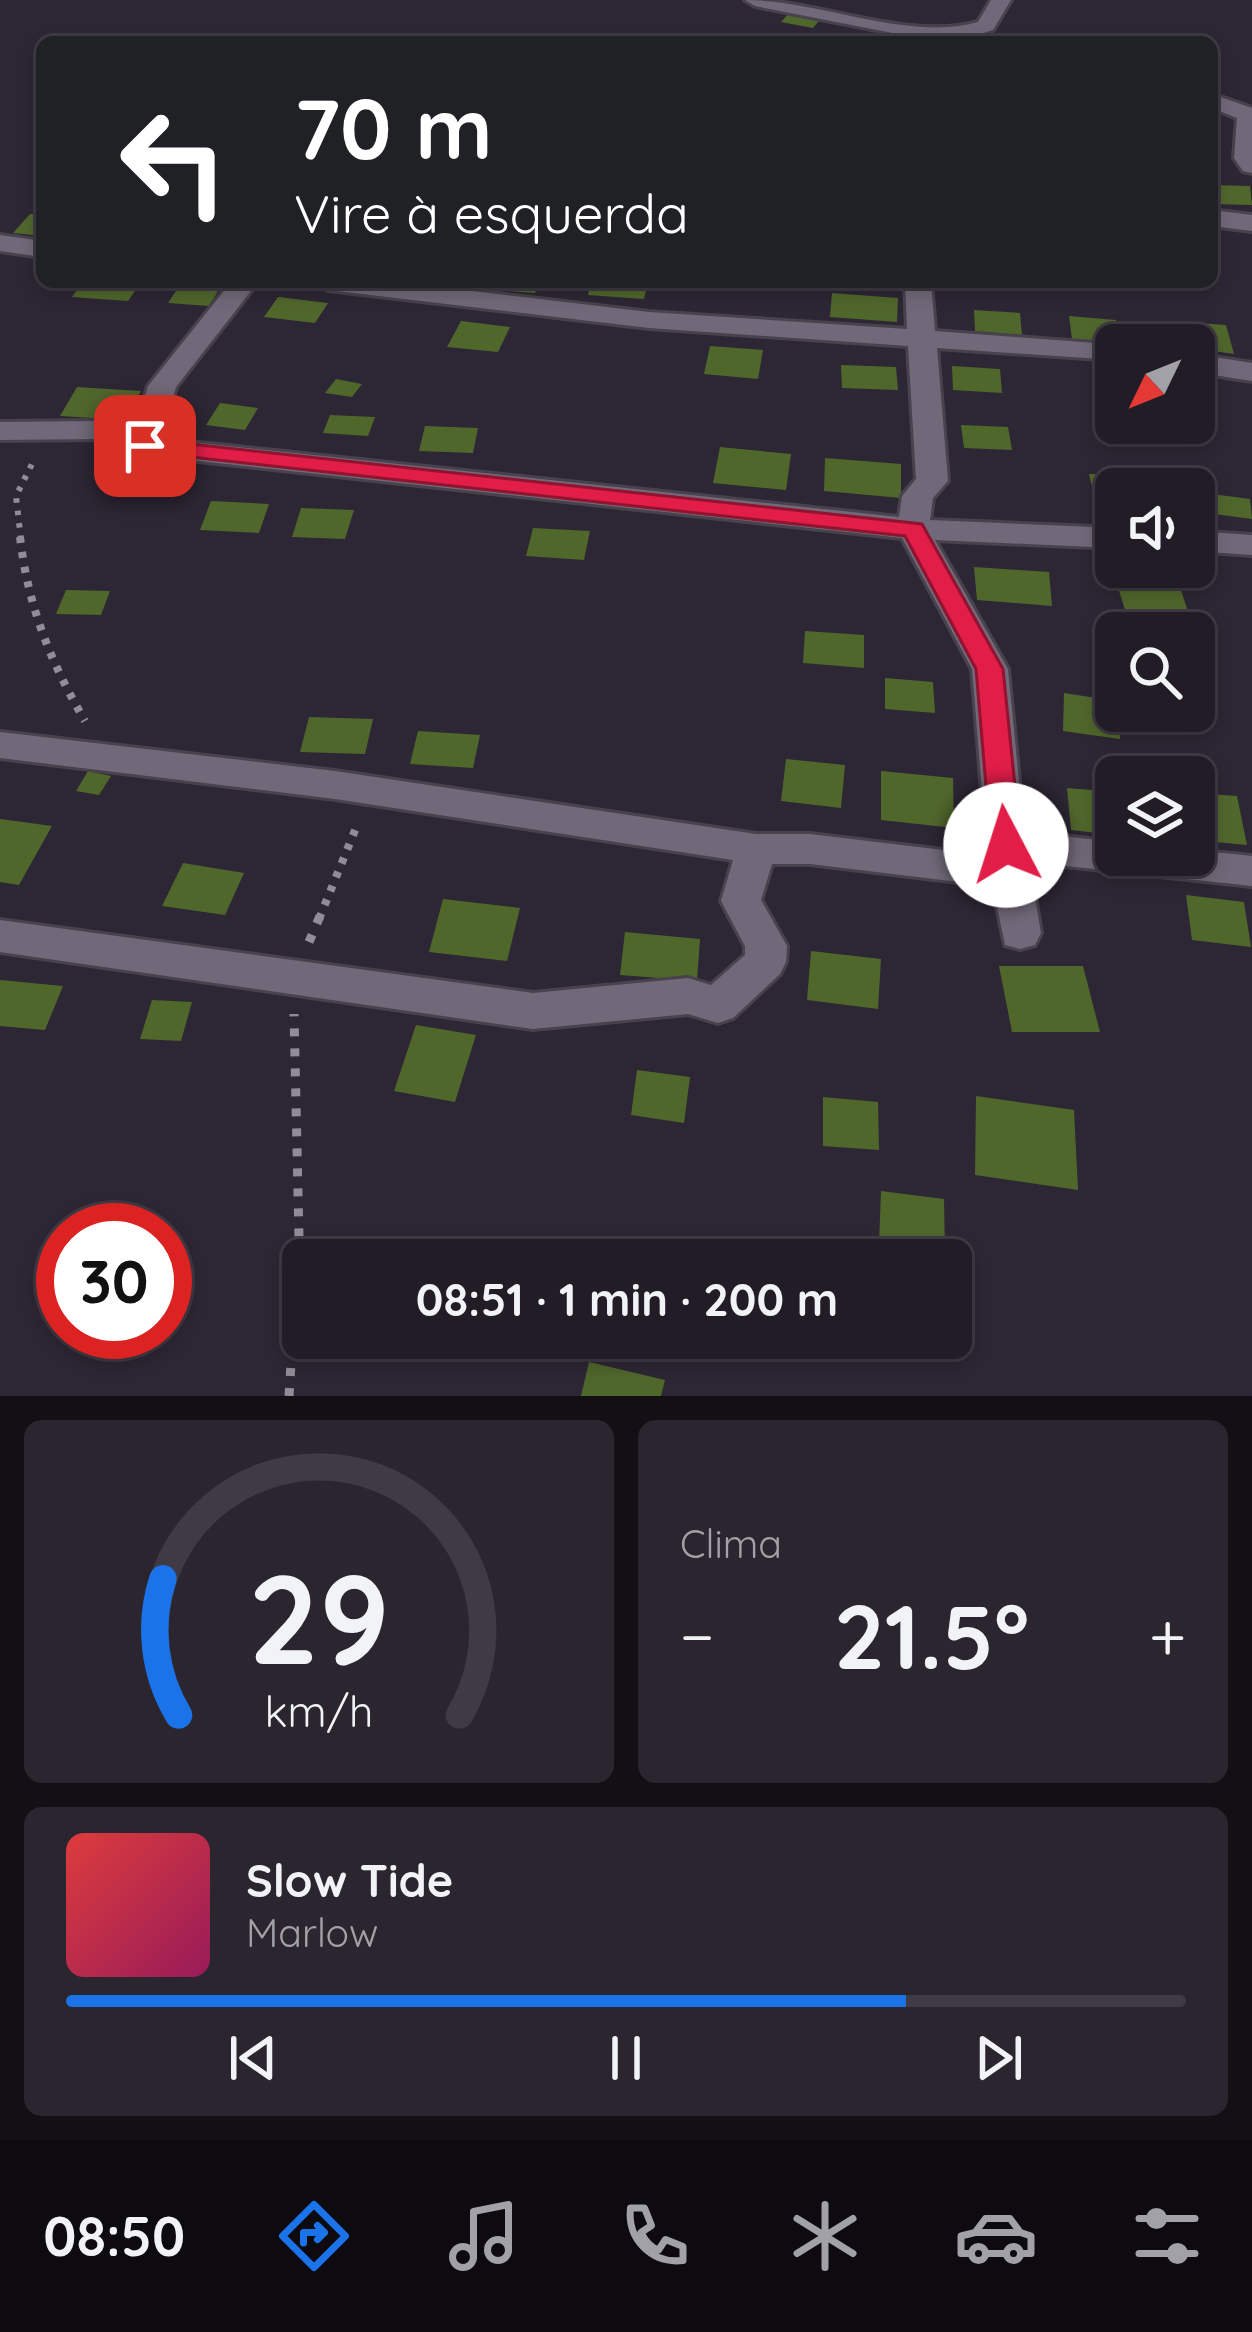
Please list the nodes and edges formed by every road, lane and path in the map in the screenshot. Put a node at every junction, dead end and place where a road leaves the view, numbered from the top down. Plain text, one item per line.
1 (755, 0) edge
2 (1001, 0) edge
3 (994, 34) edge
4 (925, 36) edge
5 (1218, 103) edge
6 (1249, 121) edge
7 (1252, 166) edge
8 (1218, 219) edge
9 (1252, 224) edge
10 (0, 243) edge
11 (36, 248) edge
12 (239, 288) edge
13 (379, 288) edge
14 (918, 288) edge
15 (920, 341) junction
16 (1095, 351) edge
17 (1215, 366) edge
18 (1252, 372) edge
19 (47, 430) junction
20 (0, 431) edge
21 (145, 446) junction
22 (913, 529) junction
23 (1095, 537) edge
24 (1215, 542) edge
25 (1252, 545) edge
26 (0, 745) edge
27 (107, 758) junction
28 (372, 791) junction
29 (1006, 845) junction
30 (755, 848) junction
31 (1252, 871) edge
32 (1021, 933) dead end
33 (0, 936) edge
34 (293, 981) junction
35 (289, 1396) edge

1 - 4 street
2 - 3 street
5 - 6 street
6 - 7 street
8 - 9 street
10 - 11 street
12 - 21 street
13 - 15 street
14 - 15 street
15 - 16 street
15 - 22 street
17 - 18 street
19 - 20 street
19 - 21 street
19 - 27 path
21 - 22 street
22 - 23 street
22 - 29 street
24 - 25 street
26 - 27 street
27 - 28 street
28 - 30 street
28 - 34 path
29 - 30 street
29 - 31 street
29 - 32 street
30 - 34 street
33 - 34 street
34 - 35 path

